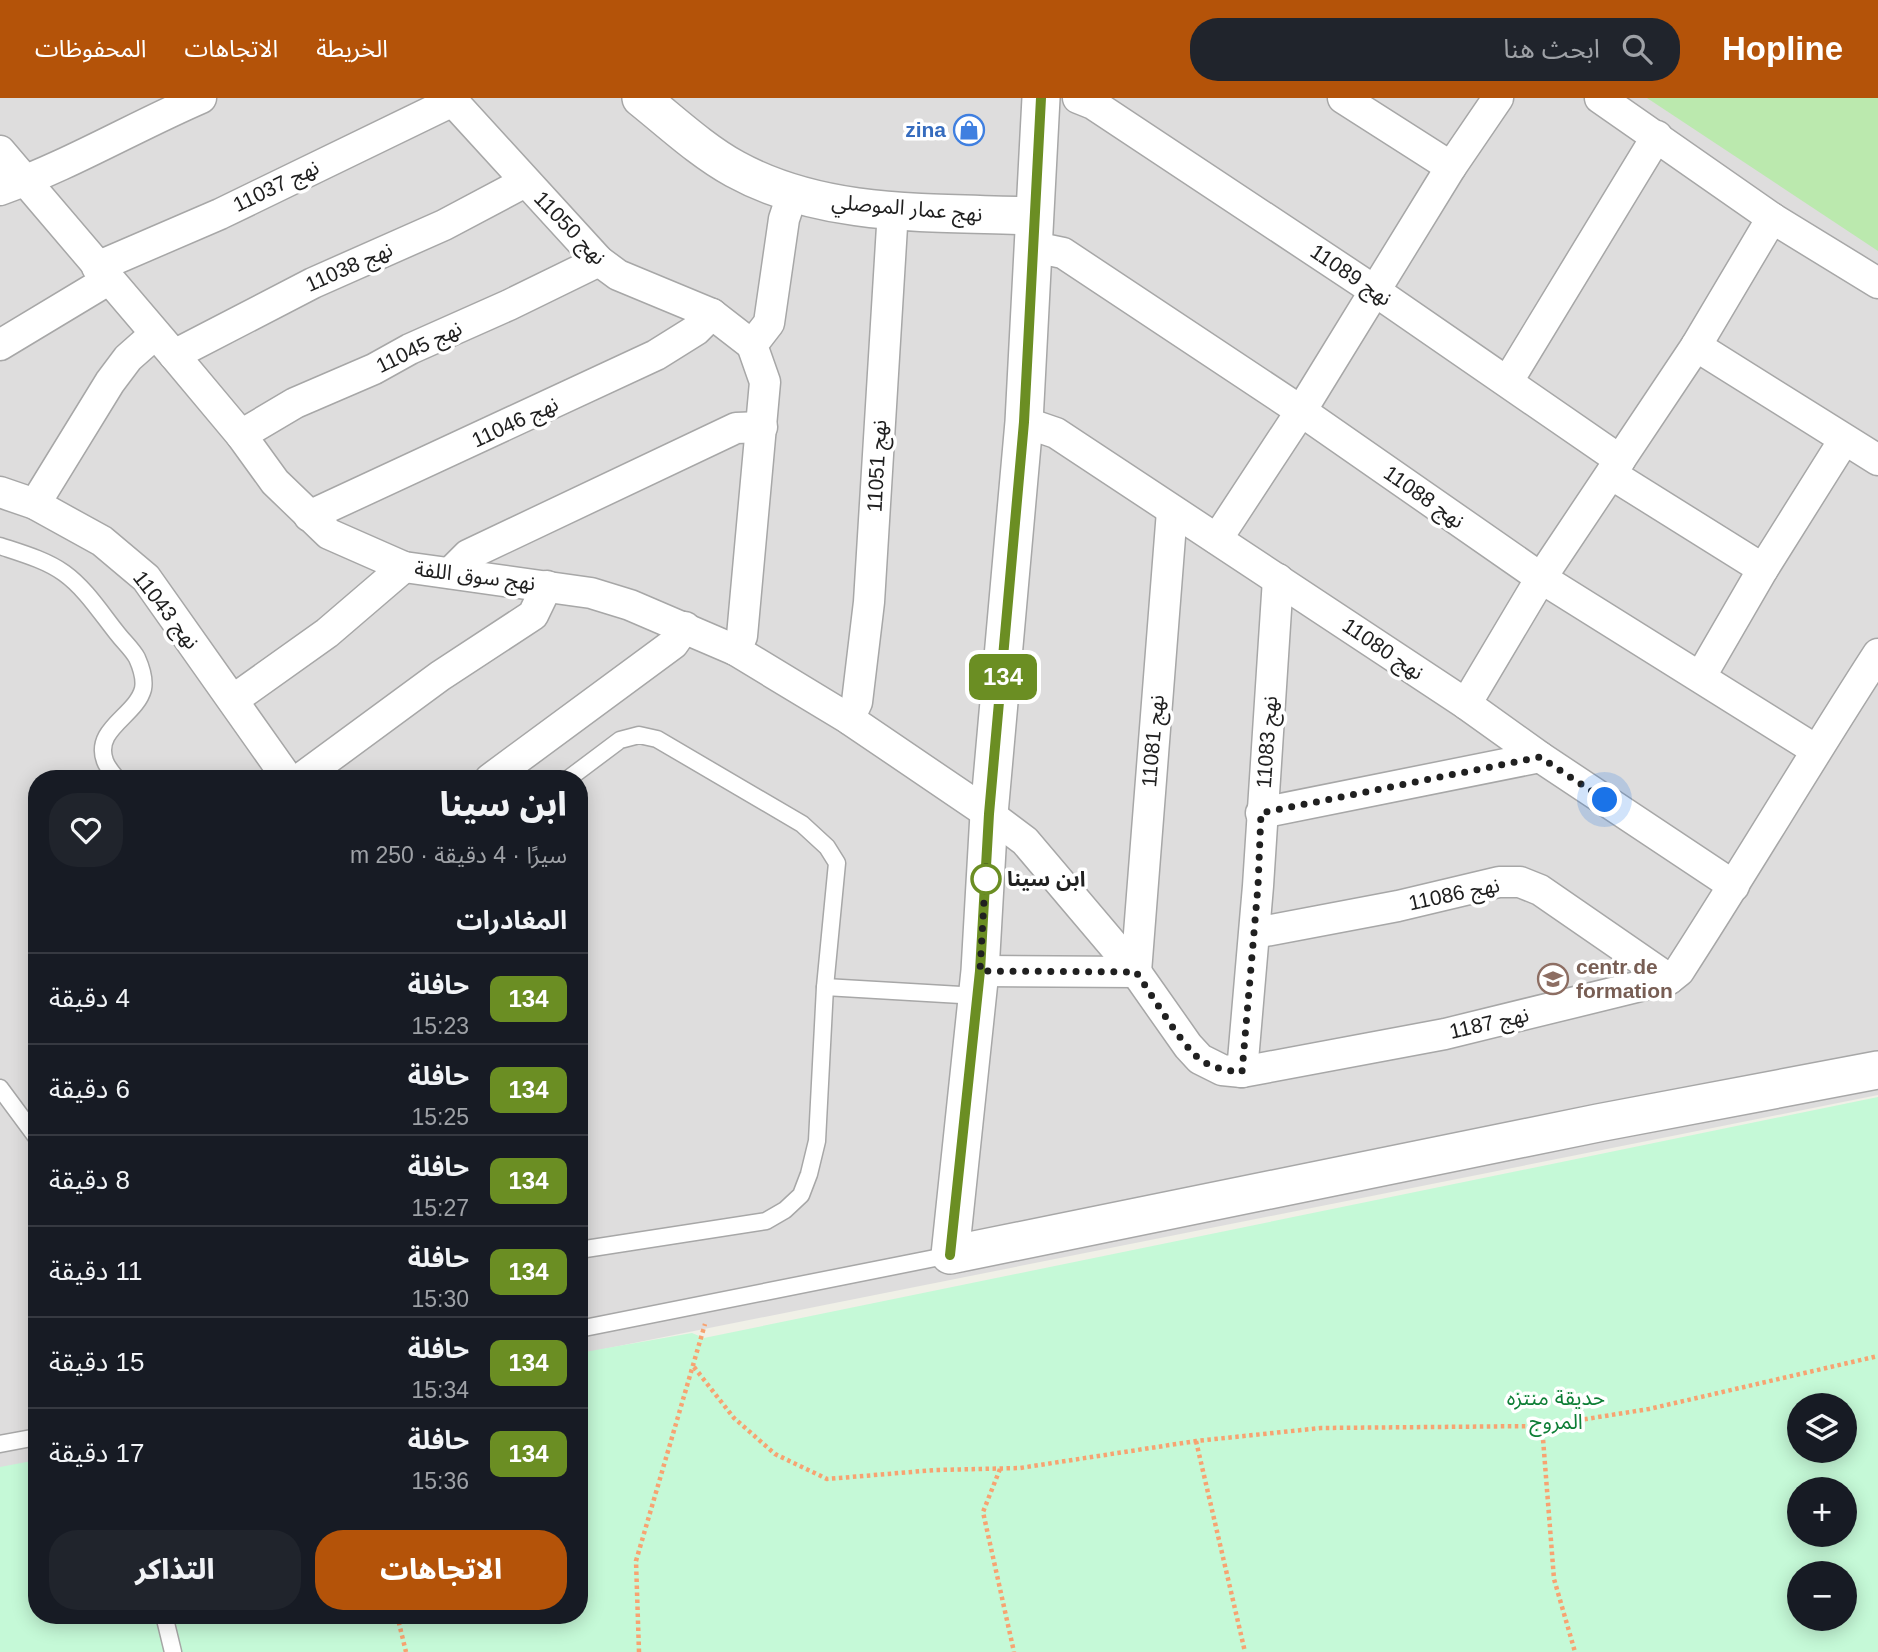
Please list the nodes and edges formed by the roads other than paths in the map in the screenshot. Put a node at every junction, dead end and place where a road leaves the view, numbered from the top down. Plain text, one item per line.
1 (201, 98) edge
2 (641, 98) edge
3 (1041, 98) edge
4 (1078, 98) edge
5 (1343, 98) edge
6 (1497, 98) edge
7 (1600, 98) edge
8 (452, 99) edge
9 (1657, 136) junction
10 (0, 151) edge
11 (1451, 167) junction
12 (525, 182) junction
13 (13, 186) edge
14 (792, 195) junction
15 (893, 210) junction
16 (1772, 218) junction
17 (1034, 232) junction
18 (599, 261) junction
19 (103, 273) junction
20 (1878, 283) edge
21 (1375, 291) junction
22 (712, 314) junction
23 (0, 345) edge
24 (164, 345) junction
25 (752, 345) junction
26 (1696, 346) junction
27 (1508, 381) junction
28 (1301, 411) junction
29 (1024, 422) junction
30 (762, 427) junction
31 (241, 435) junction
32 (1844, 440) junction
33 (1878, 460) edge
34 (1616, 467) junction
35 (0, 492) edge
36 (36, 504) junction
37 (1172, 511) junction
38 (309, 516) junction
39 (1217, 539) junction
40 (0, 546) edge
41 (404, 567) junction
42 (1763, 569) junction
43 (450, 573) junction
44 (1541, 578) junction
45 (1278, 579) junction
46 (547, 586) junction
47 (685, 627) junction
48 (734, 650) junction
49 (1878, 654) edge
50 (1701, 676) junction
51 (233, 700) junction
52 (1466, 704) junction
53 (849, 719) junction
54 (1816, 750) junction
55 (1540, 757) junction
56 (111, 770) edge
57 (282, 770) edge
58 (312, 770) edge
59 (502, 770) edge
60 (580, 770) edge
61 (1261, 813) junction
62 (989, 814) junction
63 (1734, 886) junction
64 (1255, 933) junction
65 (1136, 972) junction
66 (1670, 979) junction
67 (979, 983) junction
68 (825, 987) junction
69 (1878, 1070) edge
70 (1242, 1072) junction
71 (0, 1088) edge
72 (28, 1126) edge
73 (588, 1249) edge
74 (950, 1255) junction
75 (588, 1327) edge
76 (28, 1439) edge
77 (0, 1444) edge
78 (166, 1624) edge
79 (173, 1652) edge

1 - 13 street
2 - 14 street, نهج عمار الموصلي
3 - 17 street
4 - 21 street, نهج 11089
5 - 11 street
6 - 11 street
7 - 9 street
8 - 12 street, نهج 11050
8 - 19 street, نهج 11037
9 - 16 street
9 - 27 street
10 - 13 street, نهج سوق اللفة
11 - 21 street
12 - 18 street, نهج 11050
12 - 24 street, نهج 11038
13 - 19 street, نهج سوق اللفة
14 - 15 street, نهج عمار الموصلي
14 - 25 street
15 - 17 street, نهج عمار الموصلي
15 - 53 street, نهج 11051
16 - 20 street
16 - 26 street
17 - 28 street, نهج 11088
17 - 29 street
18 - 22 street, نهج 11050
18 - 31 street, نهج 11045
19 - 23 street, نهج 11037
19 - 24 street, نهج سوق اللفة
21 - 27 street, نهج 11089
21 - 28 street
22 - 25 street, نهج 11050
22 - 38 street, نهج 11046
24 - 31 street, نهج سوق اللفة
24 - 36 street, نهج 11038
25 - 30 street
26 - 32 street
26 - 34 street
27 - 34 street, نهج 11089
28 - 39 street
28 - 44 street, نهج 11088
29 - 37 street, نهج 11080
29 - 62 street
30 - 43 street
30 - 48 street
31 - 38 street, نهج سوق اللفة
32 - 33 street
32 - 42 street
34 - 42 street, نهج 11089
34 - 44 street
35 - 36 street, نهج 11043
36 - 51 street, نهج 11043
37 - 39 street, نهج 11080
37 - 65 street, نهج 11081
38 - 41 street, نهج سوق اللفة
39 - 45 street, نهج 11080
40 - 56 lane
41 - 43 street, نهج سوق اللفة
41 - 51 street
42 - 50 street
43 - 46 street, نهج سوق اللفة
44 - 50 street, نهج 11088
44 - 52 street
45 - 52 street, نهج 11080
45 - 61 street, نهج 11083
46 - 47 street, نهج سوق اللفة
46 - 58 street
47 - 48 street, نهج سوق اللفة
47 - 59 street
48 - 53 street, نهج سوق اللفة
49 - 54 street
50 - 54 street, نهج 11088
51 - 57 street, نهج 11043
52 - 55 street, نهج 11080
53 - 62 street, نهج سوق اللفة
54 - 63 street
55 - 61 street
55 - 63 street, نهج 11080
60 - 68 lane
61 - 64 street, نهج 11083
62 - 65 street, نهج 1187
62 - 67 street
63 - 66 street
64 - 66 street, نهج 11086
64 - 70 street, نهج 11083
65 - 67 street
65 - 70 street, نهج 1187
66 - 70 street, نهج 1187
67 - 68 lane
67 - 74 street
68 - 73 lane
69 - 74 street
71 - 72 lane
74 - 75 lane
76 - 77 lane
78 - 79 lane

